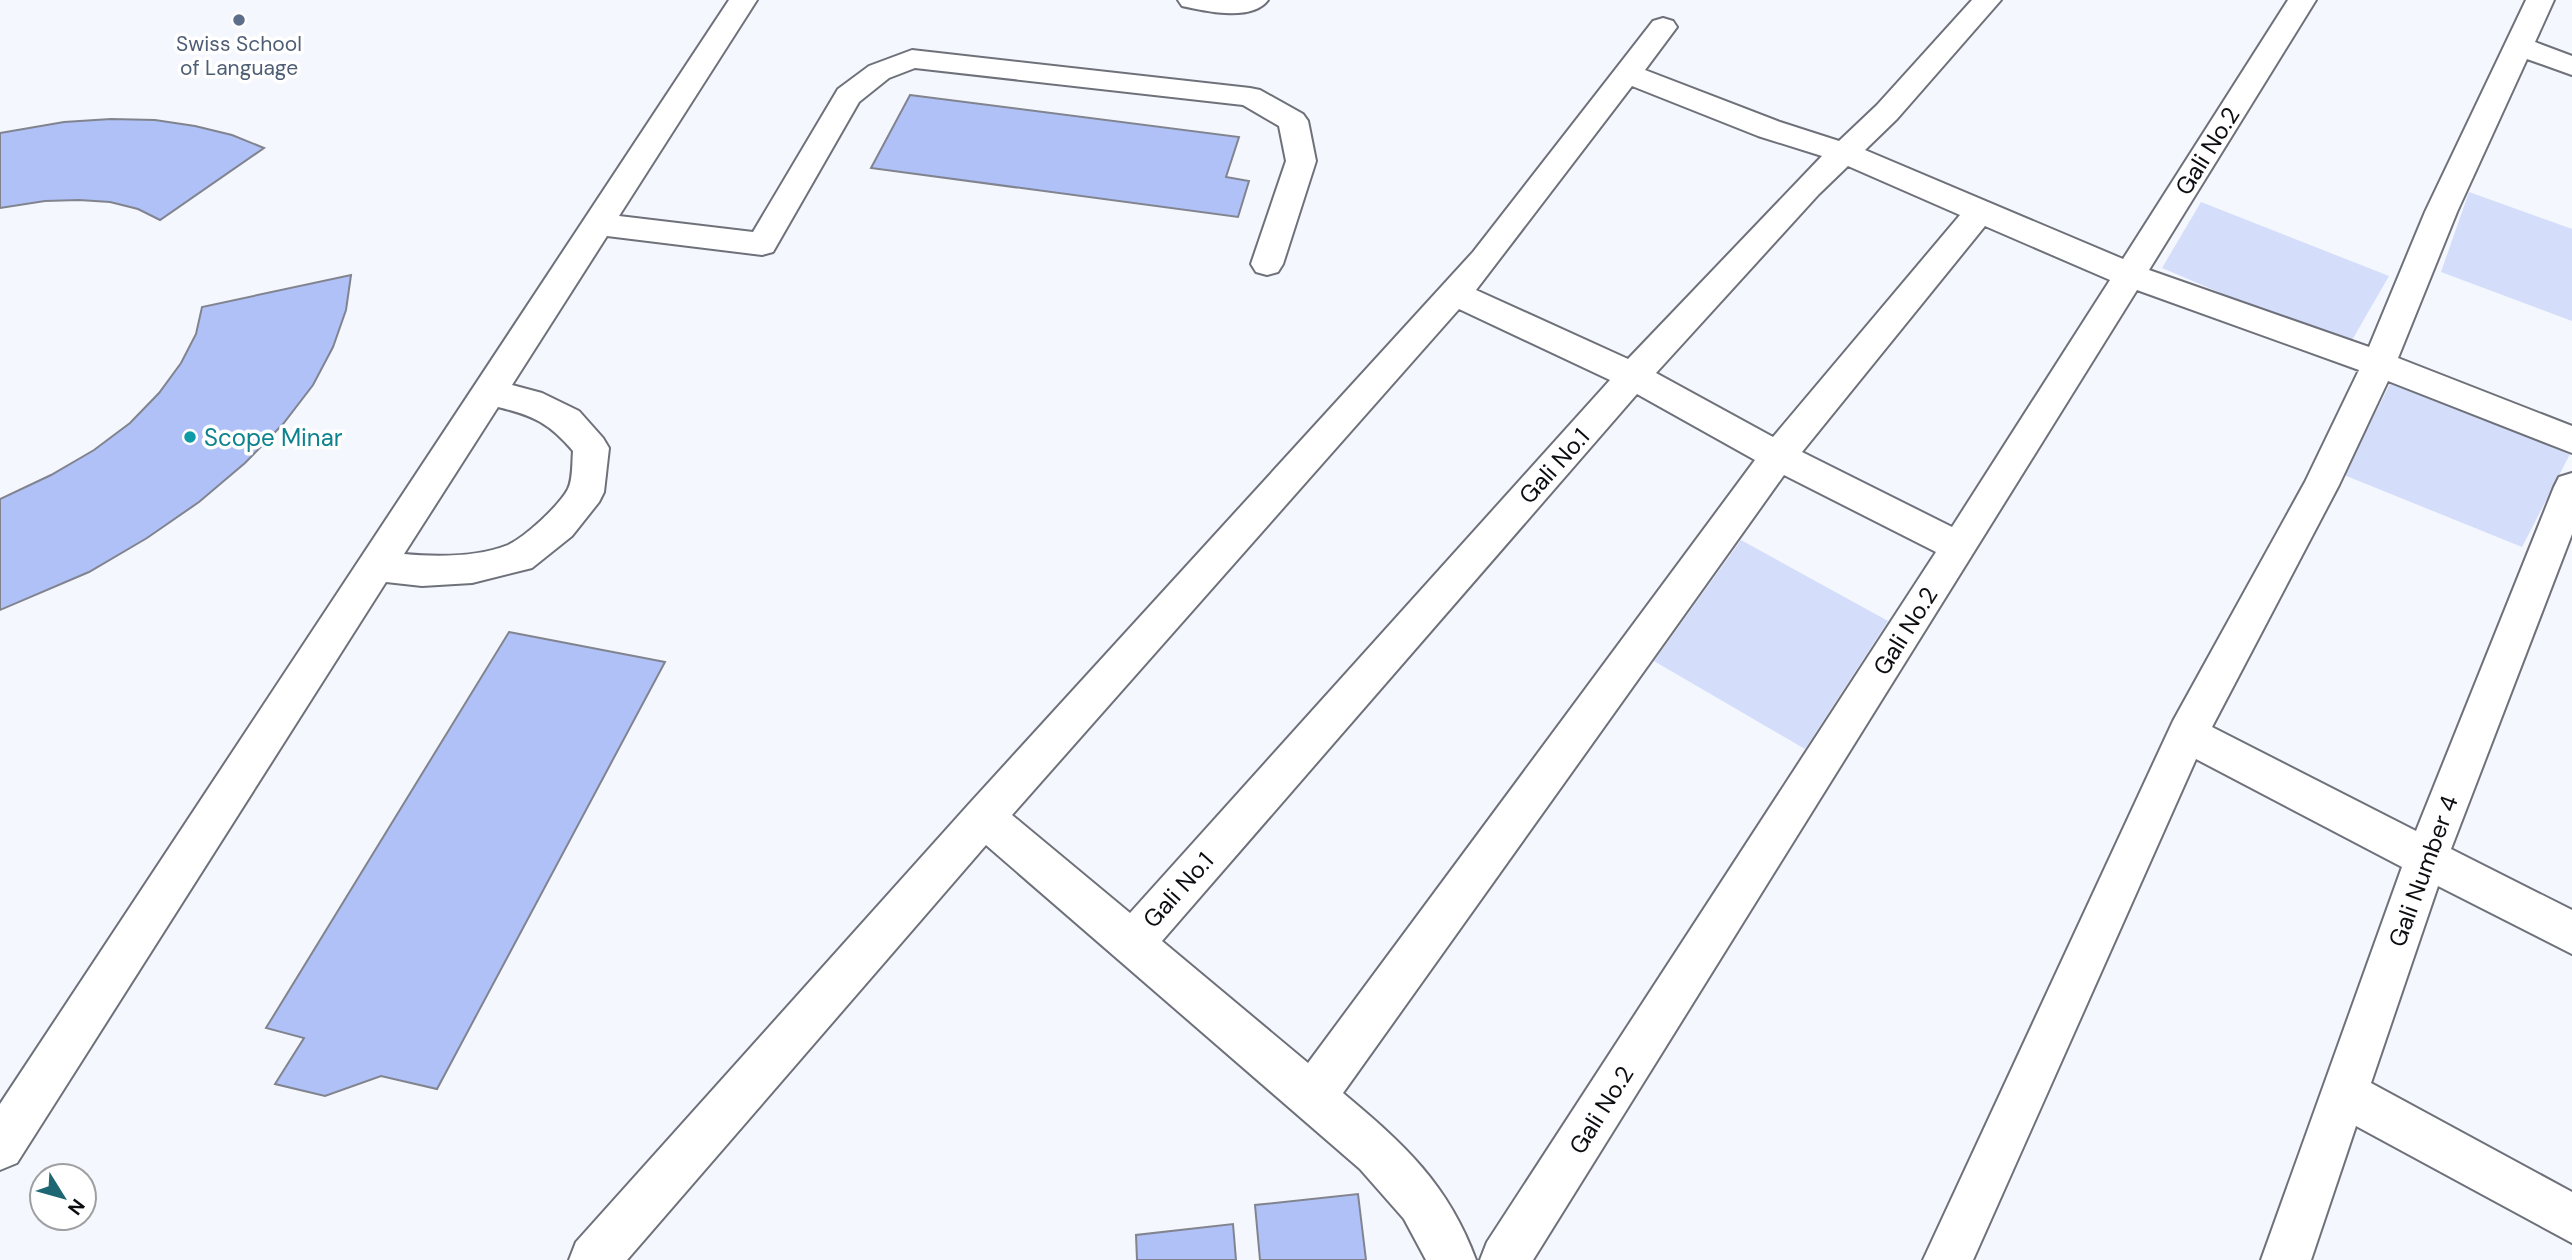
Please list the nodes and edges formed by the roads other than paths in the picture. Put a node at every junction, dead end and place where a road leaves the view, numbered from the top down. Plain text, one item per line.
1 (743, 0) edge
2 (1192, 0) edge
3 (1254, 0) edge
4 (1987, 0) edge
5 (2302, 0) edge
6 (2540, 0) edge
7 (1663, 27) dead end
8 (2519, 46) junction
9 (2572, 66) edge
10 (1627, 74) junction
11 (1844, 153) junction
12 (1980, 211) junction
13 (598, 223) junction
14 (1267, 264) dead end
15 (2129, 275) junction
16 (1454, 293) junction
17 (2379, 364) junction
18 (1633, 376) junction
19 (489, 392) junction
20 (2572, 440) edge
21 (1778, 456) junction
22 (2572, 486) edge
23 (1959, 547) junction
24 (376, 566) junction
25 (2187, 734) junction
26 (984, 817) junction
27 (2426, 859) junction
28 (2572, 933) edge
29 (1133, 942) junction
30 (2344, 1094) junction
31 (1311, 1098) junction
32 (0, 1146) edge
33 (2572, 1219) edge
34 (2291, 1258) edge
35 (594, 1260) edge
36 (1451, 1260) edge
37 (1505, 1260) edge
38 (1948, 1260) edge

1 - 13 street
2 - 3 street
4 - 11 street, Gali No.1
5 - 15 street, Gali No.2
6 - 8 street
7 - 10 street
8 - 9 street
8 - 17 street
10 - 11 street
10 - 16 street
11 - 12 street
11 - 18 street, Gali No.1
12 - 15 street
12 - 21 street
13 - 14 street
13 - 19 street
15 - 17 street
15 - 23 street, Gali No.2
16 - 18 street
16 - 26 street
17 - 20 street
17 - 25 street
18 - 21 street
18 - 29 street, Gali No.1
19 - 24 street
19 - 24 street
21 - 23 street
21 - 31 street
22 - 27 street, Gali Number 4
23 - 37 street, Gali No.2
24 - 32 street
25 - 27 street
25 - 38 street
26 - 29 street
26 - 35 street
27 - 28 street
27 - 30 street, Gali Number 4
29 - 31 street
30 - 33 street
30 - 34 street, Gali Number 4
31 - 36 street

